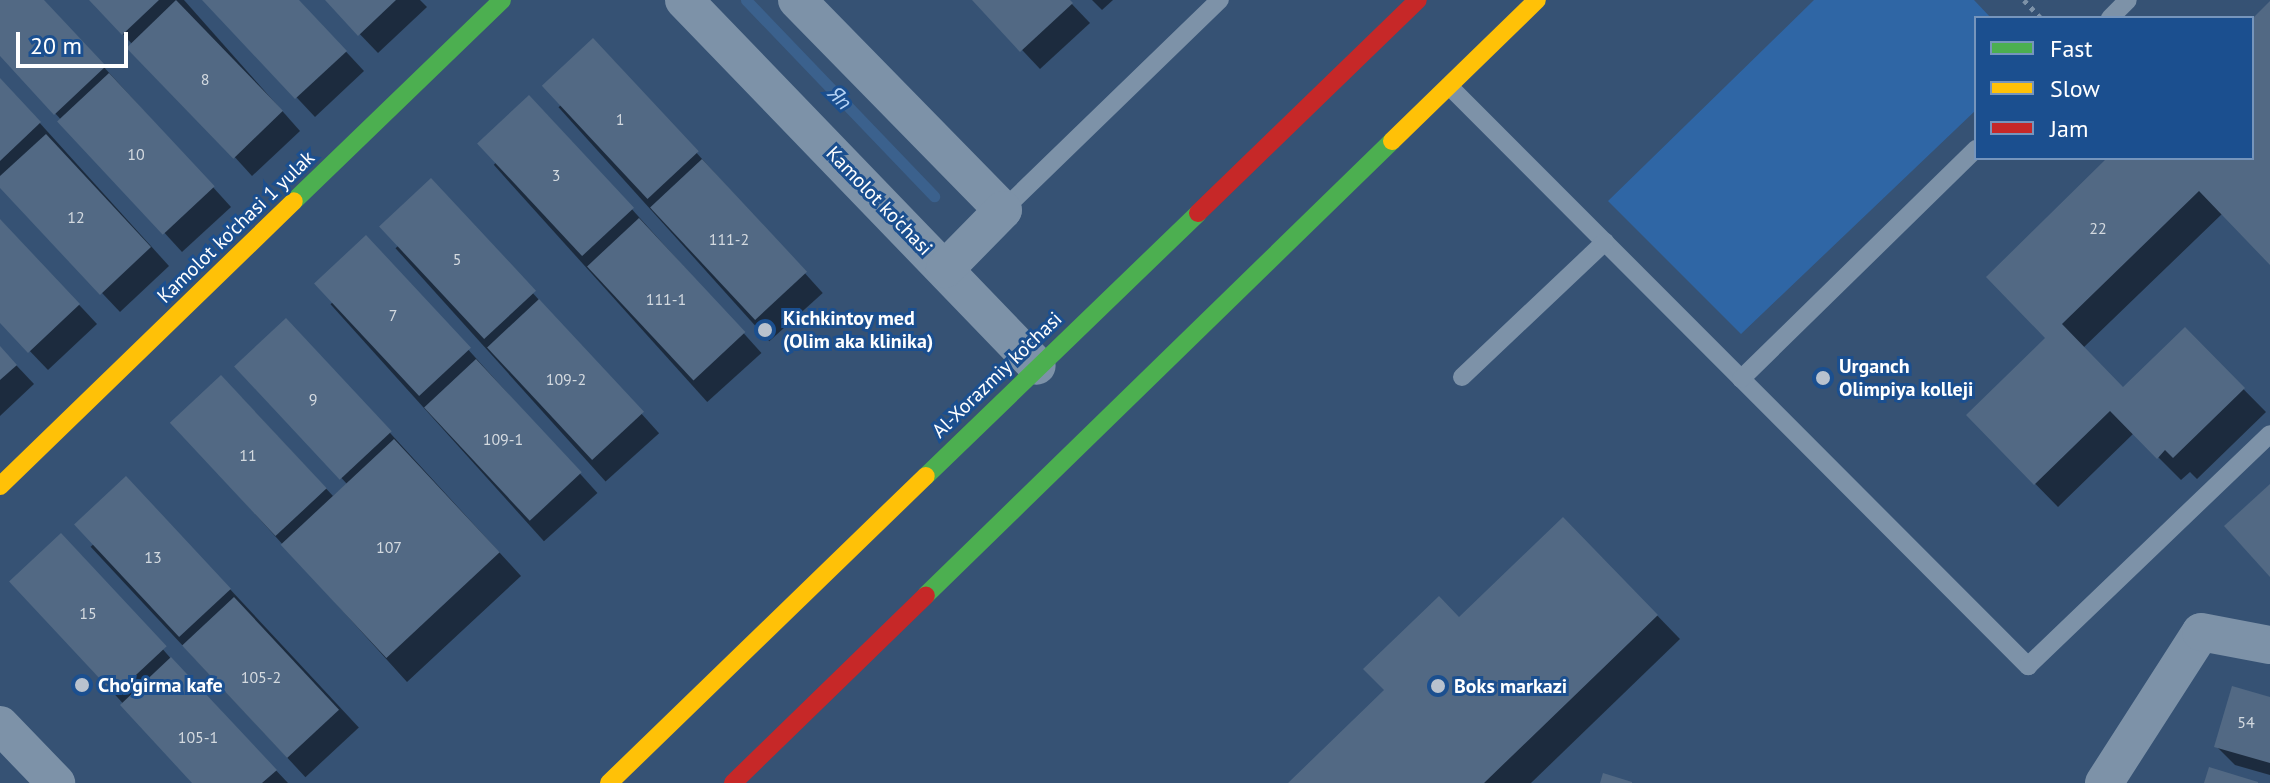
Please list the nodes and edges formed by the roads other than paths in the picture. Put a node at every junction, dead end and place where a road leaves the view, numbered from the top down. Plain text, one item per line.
1 (502, 0) edge
2 (684, 0) edge
3 (797, 0) edge
4 (1220, 0) edge
5 (1418, 0) edge
6 (1537, 0) edge
7 (2128, 0) edge
8 (2112, 16) edge
9 (1449, 86) junction
10 (1974, 151) edge
11 (1003, 210) junction
12 (1605, 242) junction
13 (945, 269) junction
14 (1037, 366) junction
15 (1462, 377) dead end
16 (1741, 379) junction
17 (2270, 434) edge
18 (0, 486) edge
19 (2270, 645) edge
20 (0, 725) edge
21 (56, 783) edge
22 (609, 783) edge
23 (733, 783) edge
24 (2104, 783) edge

1 - 18 main road, Kamolot ko'chasi 1 yulak
2 - 13 street, Kamolot ko'chasi
3 - 11 street
4 - 11 lane
5 - 14 main road, Al-Xorazmiy ko’chasi
6 - 9 main road
7 - 8 lane
9 - 12 lane
9 - 23 main road
10 - 16 lane
11 - 13 street, Kamolot ko'chasi
12 - 15 lane
12 - 16 lane
13 - 14 street
14 - 22 main road, Al-Xorazmiy ko’chasi
16 - 17 lane
19 - 24 street
20 - 21 street

